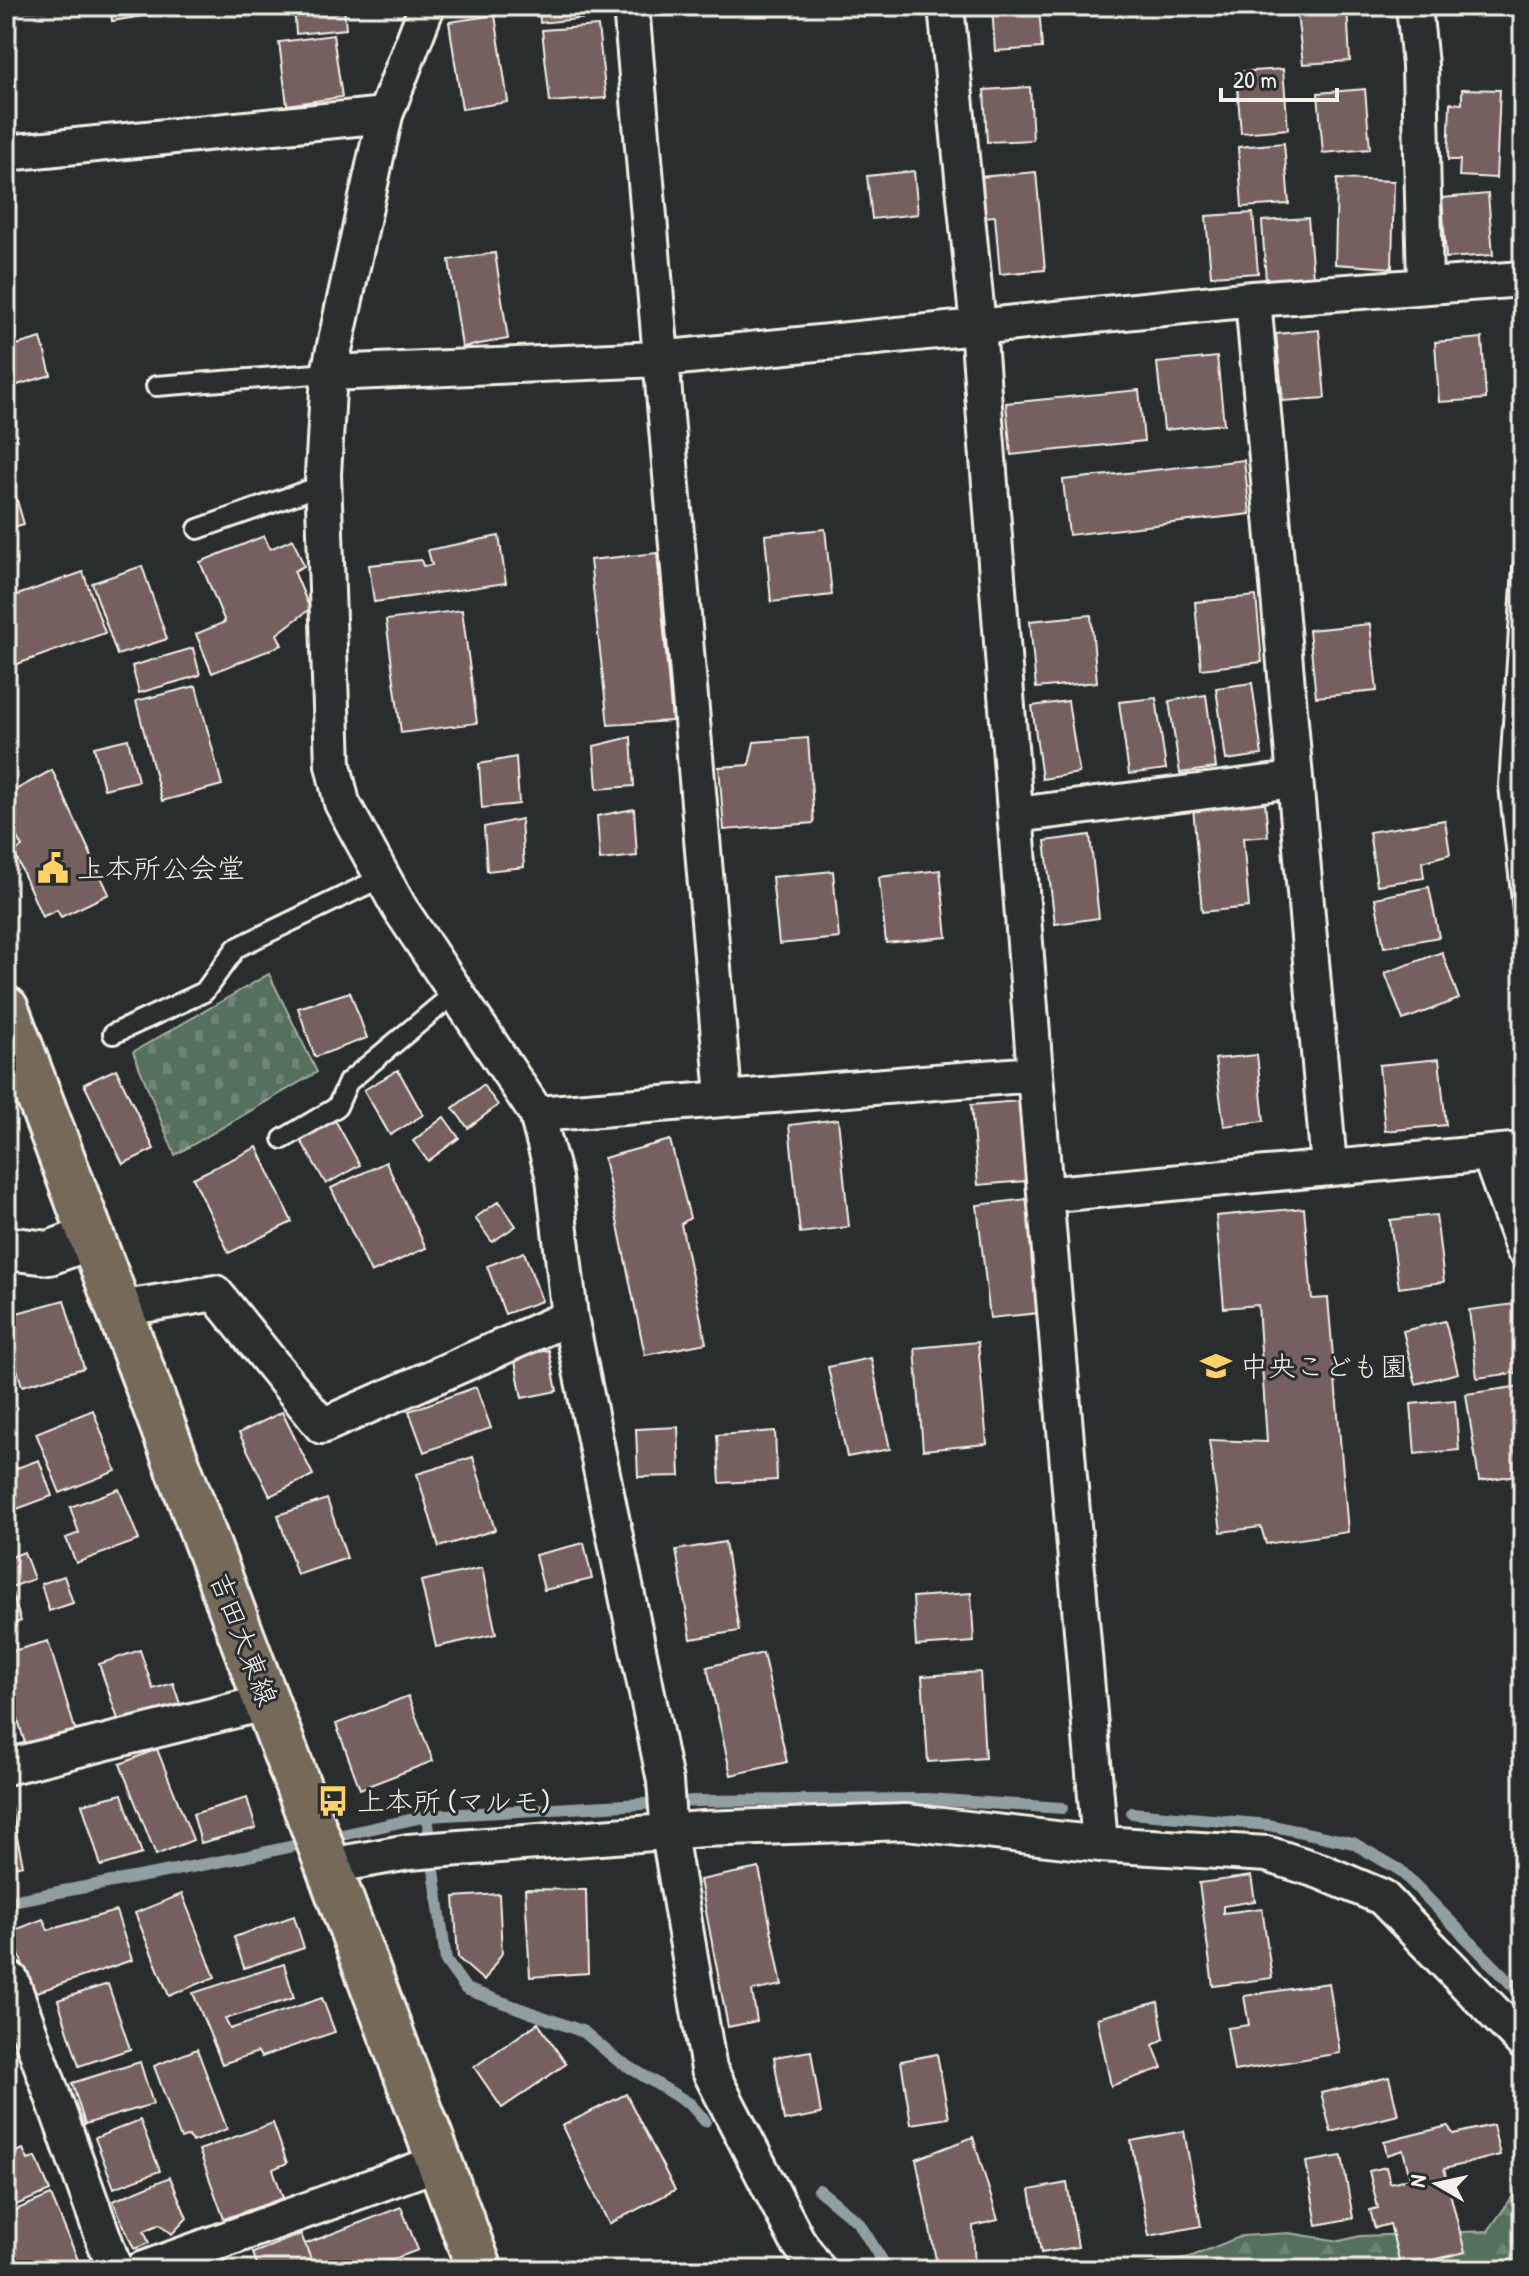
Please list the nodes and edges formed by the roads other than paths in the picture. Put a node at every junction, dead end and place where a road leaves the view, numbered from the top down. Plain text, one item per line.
1 (427, 6) edge
2 (631, 6) edge
3 (946, 6) edge
4 (1414, 6) edge
5 (385, 115) junction
6 (6, 153) edge
7 (1523, 279) edge
8 (1425, 285) junction
9 (1253, 299) junction
10 (978, 327) junction
11 (659, 359) junction
12 (329, 373) junction
13 (156, 386) dead end
14 (323, 485) junction
15 (198, 529) dead end
16 (1523, 568) edge
17 (1294, 780) junction
18 (1016, 815) junction
19 (383, 877) junction
20 (1523, 910) edge
21 (456, 992) junction
22 (6, 1009) edge
23 (113, 1034) dead end
24 (1035, 1074) junction
25 (724, 1096) junction
26 (537, 1114) junction
27 (283, 1139) dead end
28 (1523, 1150) edge
29 (1489, 1153) junction
30 (1329, 1166) junction
31 (1045, 1192) junction
32 (90, 1238) junction
33 (6, 1248) edge
34 (1523, 1248) edge
35 (119, 1309) junction
36 (570, 1317) junction
37 (268, 1702) junction
38 (6, 1767) edge
39 (668, 1825) junction
40 (1100, 1844) junction
41 (322, 1848) junction
42 (11, 1980) dead end
43 (1523, 2042) edge
44 (440, 2162) junction
45 (115, 2270) edge
46 (141, 2270) edge
47 (480, 2270) edge
48 (818, 2270) edge

1 - 5 street
2 - 11 street
3 - 10 street
4 - 8 street
5 - 6 street
5 - 12 street
7 - 8 street
8 - 9 street
9 - 10 street
9 - 17 street
10 - 11 street
10 - 18 street
11 - 12 street
11 - 25 street
12 - 13 lane
12 - 14 street
14 - 15 lane
14 - 19 street
16 - 20 lane
17 - 18 street
17 - 30 street
18 - 24 street
19 - 21 street
19 - 23 lane
21 - 26 street
21 - 27 lane
22 - 32 main road, 吉田大東線
24 - 25 street
24 - 31 street
25 - 26 street
26 - 36 street
28 - 29 street
29 - 30 street
29 - 34 street
30 - 31 street
31 - 40 street
32 - 33 street
32 - 35 main road, 吉田大東線
35 - 36 street
35 - 37 main road, 吉田大東線
36 - 39 street
37 - 38 street
37 - 41 main road, 吉田大東線
39 - 40 street
39 - 41 street
39 - 48 street
40 - 43 street
41 - 44 main road, 吉田大東線
42 - 45 street
44 - 46 street
44 - 47 main road, 吉田大東線

